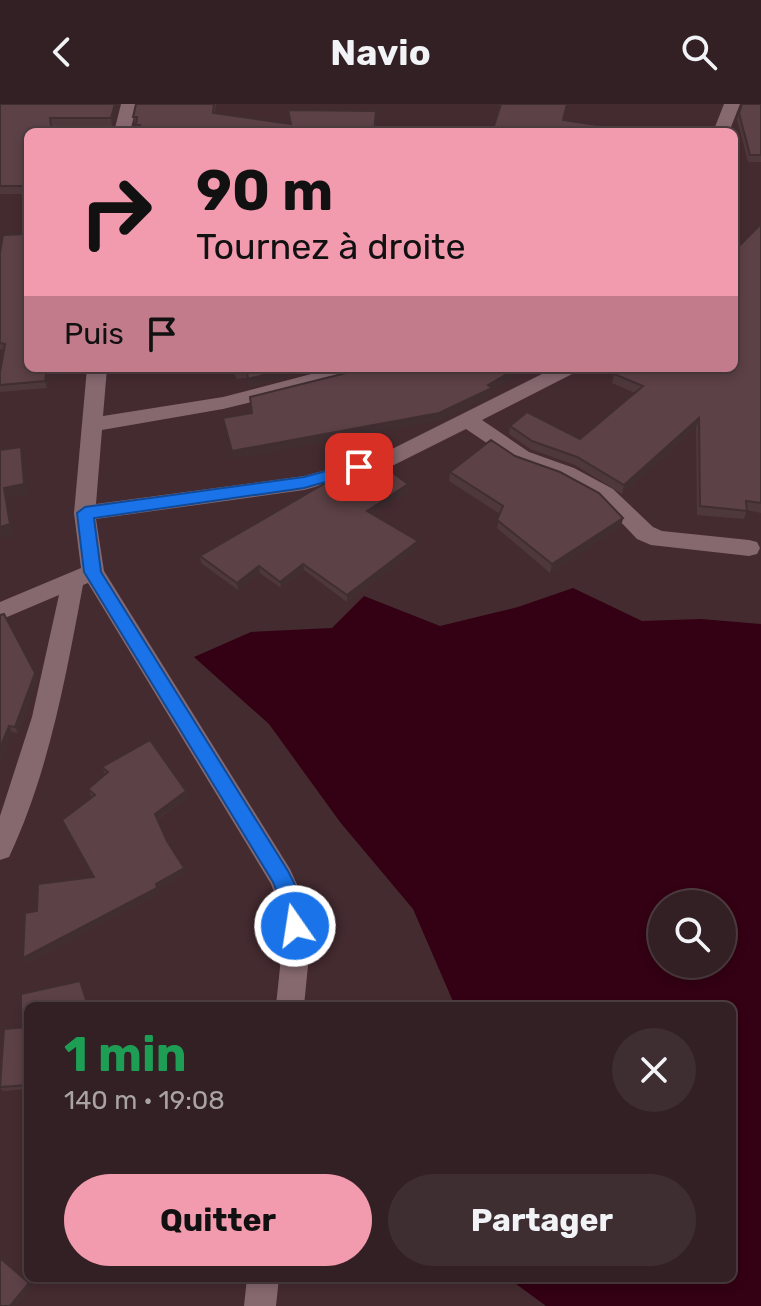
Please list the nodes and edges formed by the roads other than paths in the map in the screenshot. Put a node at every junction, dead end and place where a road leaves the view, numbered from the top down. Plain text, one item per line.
1 (129, 104) edge
2 (732, 104) edge
3 (123, 128) edge
4 (723, 128) edge
5 (97, 372) edge
6 (343, 372) edge
7 (561, 372) edge
8 (467, 420) junction
9 (95, 424) junction
10 (85, 513) junction
11 (749, 548) dead end
12 (83, 576) junction
13 (0, 611) edge
14 (0, 849) edge
15 (290, 1002) edge
16 (263, 1282) edge
17 (260, 1306) edge

1 - 3 street
2 - 4 street
5 - 9 street
6 - 9 street
7 - 8 street
8 - 10 street
8 - 11 street
9 - 10 street
10 - 12 street
12 - 13 street
12 - 14 street
12 - 15 street
16 - 17 street

